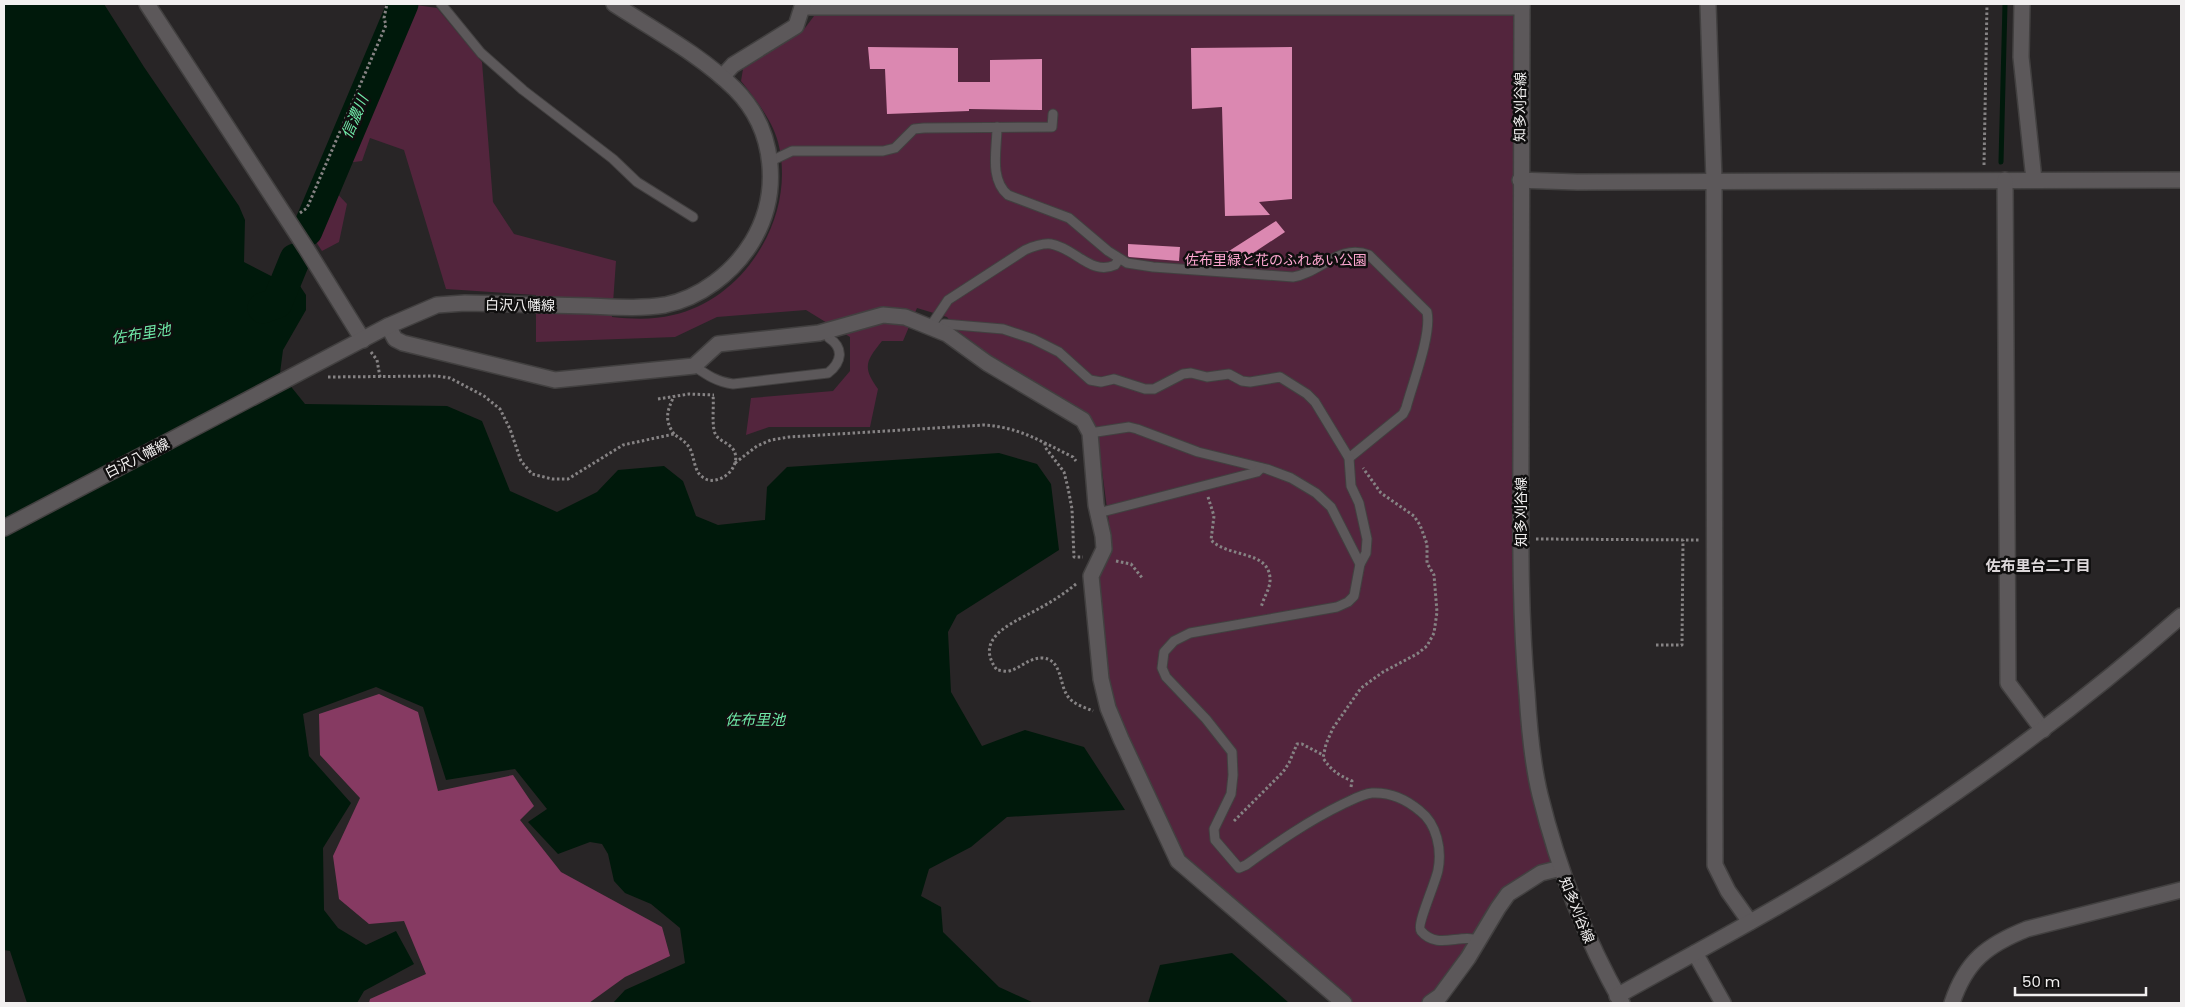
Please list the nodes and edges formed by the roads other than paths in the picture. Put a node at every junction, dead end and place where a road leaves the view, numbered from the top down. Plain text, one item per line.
1 (148, 4) edge
2 (441, 4) edge
3 (614, 4) edge
4 (1708, 4) edge
5 (2022, 4) edge
6 (802, 5) edge
7 (1239, 5) edge
8 (1522, 5) edge
9 (722, 77) junction
10 (1053, 114) dead end
11 (997, 127) junction
12 (770, 161) junction
13 (1520, 180) junction
14 (1714, 180) junction
15 (2005, 180) junction
16 (2034, 180) junction
17 (2181, 180) edge
18 (693, 217) dead end
19 (1119, 259) junction
20 (388, 326) junction
21 (934, 329) junction
22 (827, 331) junction
23 (363, 340) junction
24 (694, 366) junction
25 (1090, 433) junction
26 (1352, 455) junction
27 (1261, 468) junction
28 (1098, 514) junction
29 (4, 528) edge
30 (1360, 564) junction
31 (2181, 616) edge
32 (2043, 730) junction
33 (1561, 868) junction
34 (2181, 890) edge
35 (1750, 922) junction
36 (1479, 941) junction
37 (1695, 952) junction
38 (1619, 1000) edge
39 (1344, 1003) edge
40 (1430, 1003) edge
41 (1723, 1003) edge
42 (1952, 1003) edge

1 - 23 street
2 - 18 lane
3 - 9 street, 白沢八幡線
4 - 14 street
5 - 16 street
6 - 7 street
6 - 9 street
7 - 8 street
8 - 13 street, 知多刈谷線
9 - 12 street, 白沢八幡線
10 - 11 lane
11 - 12 lane
11 - 19 lane
12 - 20 street, 白沢八幡線
13 - 14 street
13 - 33 street, 知多刈谷線
14 - 15 street
14 - 35 street
15 - 16 street
15 - 32 street
16 - 17 street
19 - 21 lane
19 - 26 lane
20 - 23 street, 白沢八幡線
20 - 24 street
21 - 22 street
21 - 25 street
21 - 26 lane
22 - 24 street
22 - 24 lane
23 - 29 street, 白沢八幡線
25 - 27 lane
25 - 28 street
26 - 30 lane
27 - 28 lane
27 - 30 lane
28 - 39 street
30 - 36 lane
31 - 32 street
32 - 35 street
33 - 36 street
33 - 38 street, 知多刈谷線
34 - 42 street
35 - 37 street
36 - 40 street
37 - 38 street
37 - 41 street

